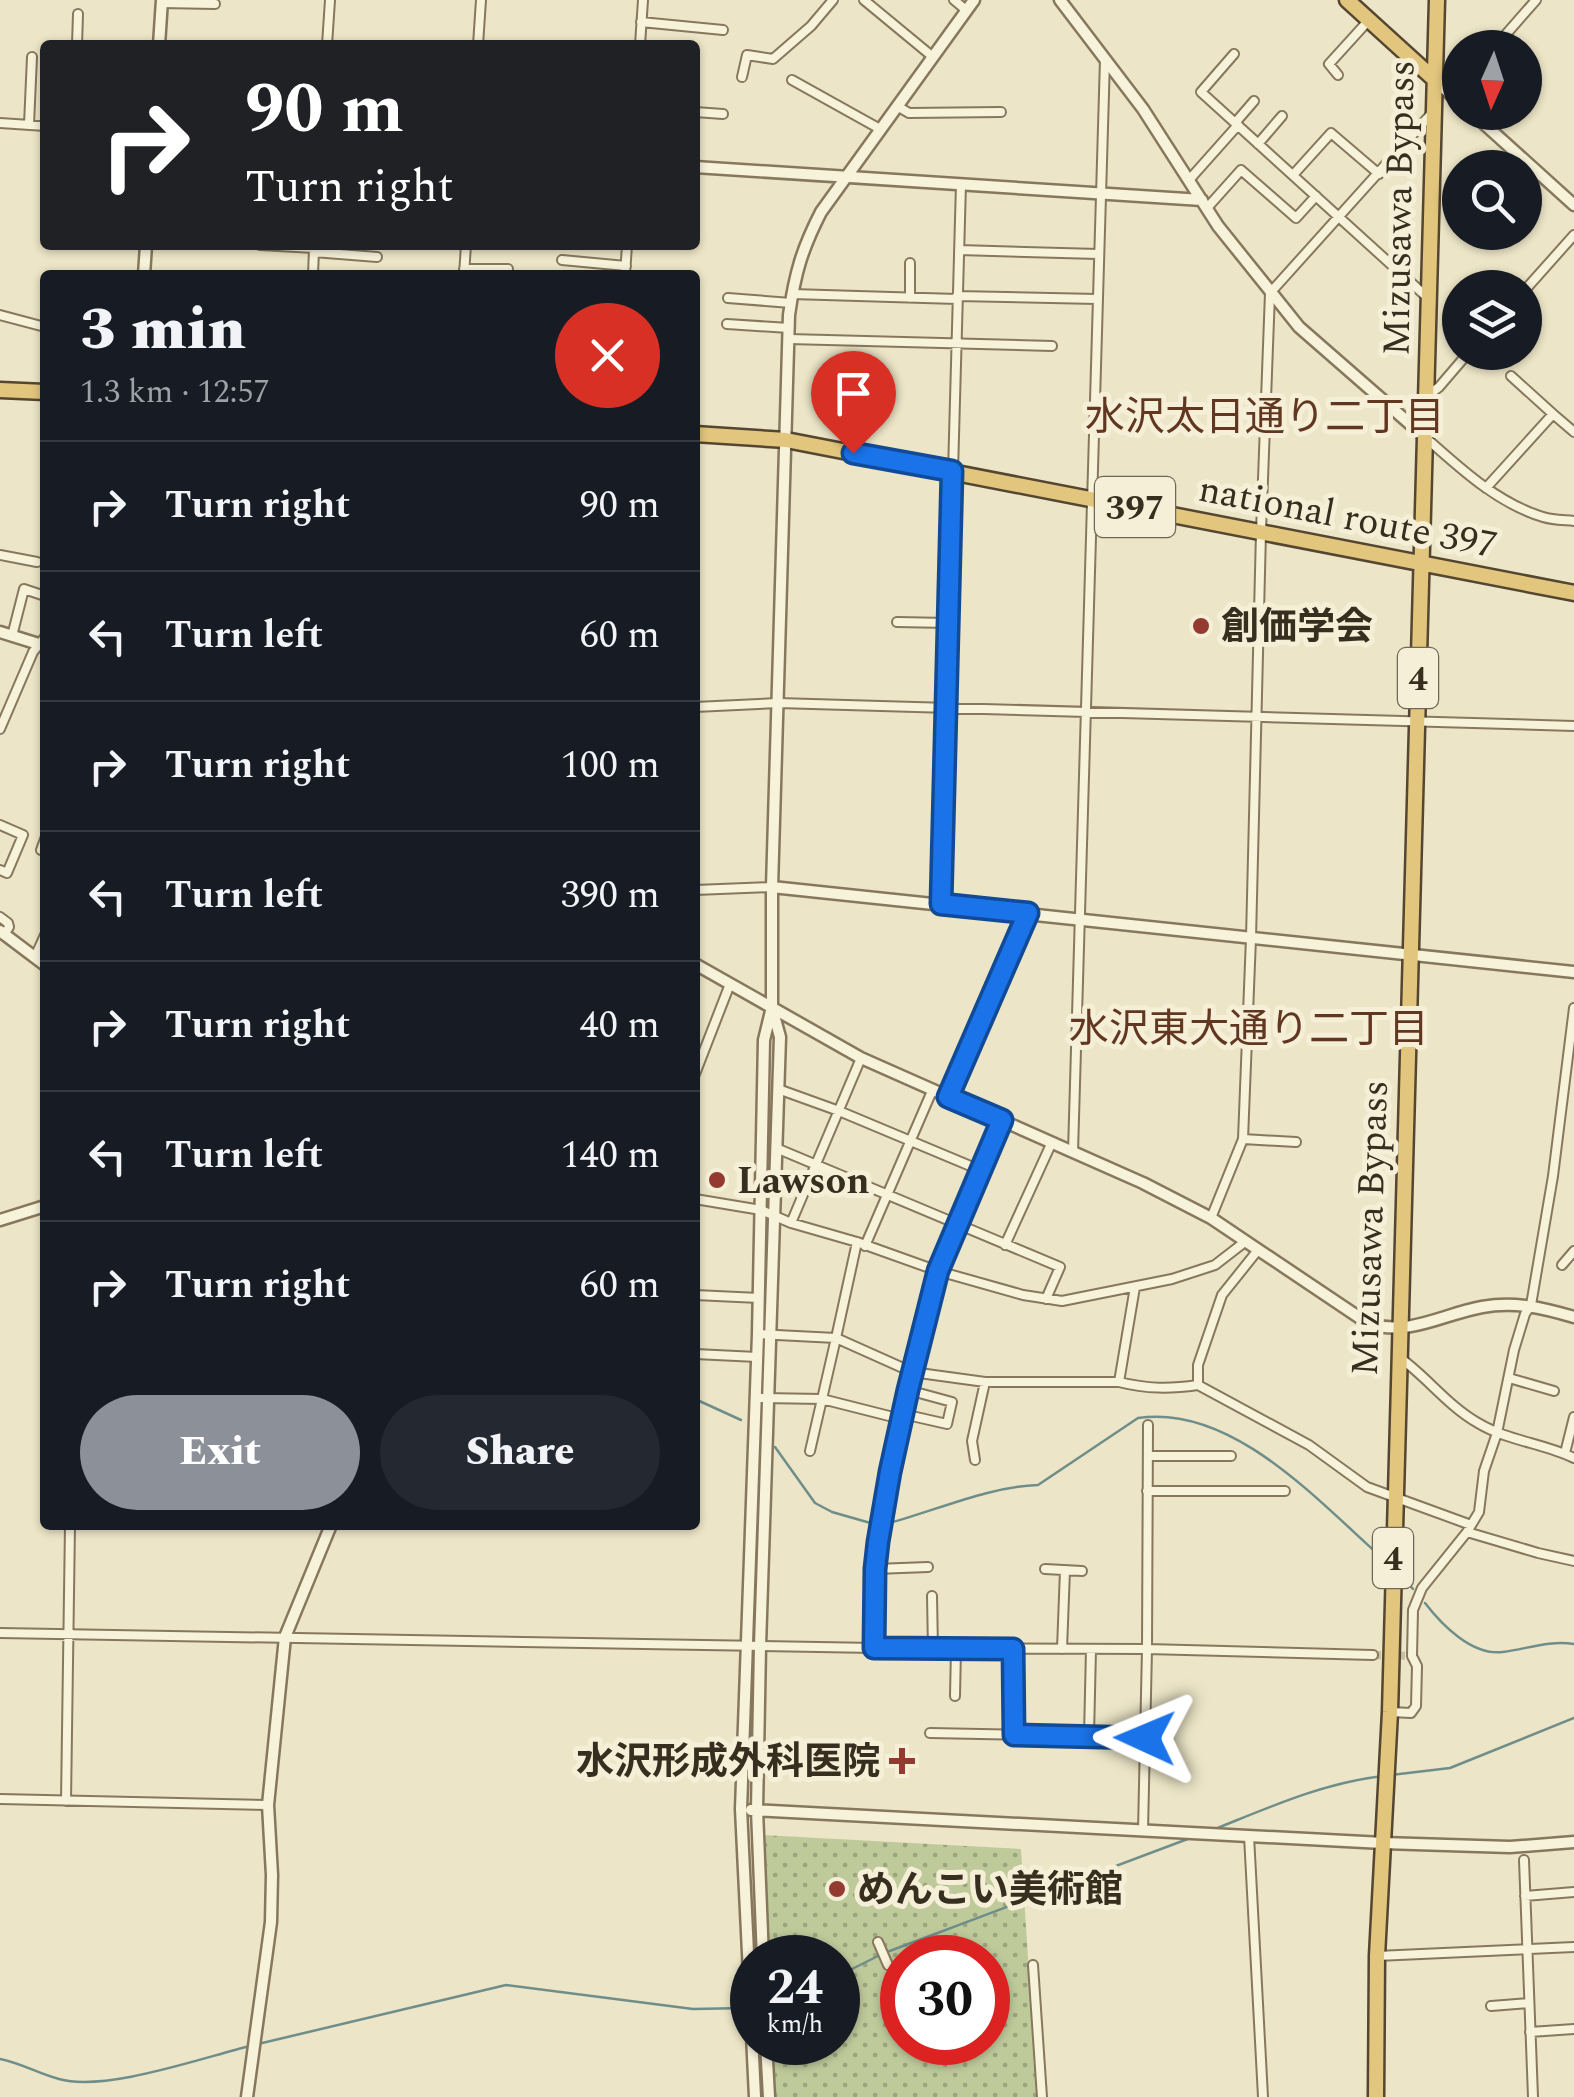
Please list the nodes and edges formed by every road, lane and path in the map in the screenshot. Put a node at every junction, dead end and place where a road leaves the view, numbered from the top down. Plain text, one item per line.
1 (330, 0) edge
2 (481, 0) edge
3 (643, 0) edge
4 (833, 0) edge
5 (864, 0) edge
6 (954, 0) edge
7 (1060, 0) edge
8 (1346, 0) edge
9 (1436, 0) edge
10 (1536, 0) edge
11 (162, 1) edge
12 (215, 4) dead end
13 (970, 5) edge
14 (78, 14) dead end
15 (1369, 20) junction
16 (641, 22) junction
17 (723, 30) dead end
18 (1510, 30) edge
19 (77, 40) edge
20 (159, 40) edge
21 (327, 40) edge
22 (478, 40) edge
23 (640, 40) edge
24 (1234, 54) dead end
25 (32, 57) dead end
26 (932, 57) junction
27 (1104, 58) junction
28 (1338, 74) dead end
29 (742, 77) dead end
30 (1434, 78) junction
31 (792, 80) dead end
32 (1442, 86) edge
33 (1254, 101) dead end
34 (897, 106) junction
35 (700, 112) edge
36 (1001, 112) dead end
37 (1432, 113) junction
38 (722, 114) dead end
39 (1282, 116) dead end
40 (0, 124) edge
41 (1236, 124) junction
42 (29, 125) junction
43 (40, 126) edge
44 (880, 129) junction
45 (1490, 130) edge
46 (1258, 144) junction
47 (700, 167) edge
48 (1378, 174) junction
49 (1293, 175) junction
50 (845, 176) junction
51 (1189, 180) junction
52 (961, 184) junction
53 (1100, 192) junction
54 (1316, 196) junction
55 (1204, 204) junction
56 (1574, 205) edge
57 (1340, 218) junction
58 (1574, 236) edge
59 (322, 250) edge
60 (959, 250) junction
61 (1098, 254) junction
62 (378, 257) dead end
63 (562, 260) dead end
64 (910, 263) dead end
65 (508, 269) dead end
66 (493, 270) edge
67 (626, 270) edge
68 (1542, 271) edge
69 (1270, 293) junction
70 (728, 298) dead end
71 (792, 298) junction
72 (910, 298) junction
73 (957, 298) junction
74 (1097, 299) junction
75 (1429, 299) junction
76 (0, 315) edge
77 (727, 324) dead end
78 (40, 326) edge
79 (789, 333) junction
80 (956, 342) junction
81 (1052, 346) dead end
82 (1454, 370) edge
83 (1512, 376) dead end
84 (0, 390) edge
85 (40, 392) edge
86 (1426, 397) junction
87 (1553, 414) junction
88 (1574, 432) edge
89 (700, 434) edge
90 (1425, 438) junction
91 (786, 440) junction
92 (952, 471) junction
93 (1486, 488) junction
94 (1090, 498) junction
95 (1574, 521) edge
96 (1261, 532) junction
97 (0, 555) edge
98 (37, 562) dead end
99 (1421, 565) junction
100 (1574, 593) edge
101 (40, 594) edge
102 (897, 622) dead end
103 (948, 623) junction
104 (0, 632) edge
105 (12, 636) junction
106 (40, 641) edge
107 (40, 648) edge
108 (778, 704) junction
109 (700, 707) edge
110 (947, 709) junction
111 (1086, 712) junction
112 (1257, 717) junction
113 (1417, 720) junction
114 (1574, 726) edge
115 (0, 729) edge
116 (0, 824) edge
117 (0, 870) edge
118 (772, 887) junction
119 (700, 890) edge
120 (941, 904) junction
121 (1028, 913) junction
122 (0, 917) edge
123 (1080, 920) junction
124 (2, 934) edge
125 (1251, 938) junction
126 (1410, 954) junction
127 (40, 961) edge
128 (700, 967) edge
129 (1574, 972) edge
130 (730, 984) junction
131 (772, 1007) junction
132 (1574, 1008) edge
133 (861, 1058) junction
134 (700, 1061) edge
135 (778, 1089) junction
136 (932, 1090) junction
137 (948, 1097) junction
138 (839, 1110) junction
139 (1002, 1120) junction
140 (1243, 1139) junction
141 (910, 1140) junction
142 (1052, 1142) junction
143 (1296, 1142) dead end
144 (776, 1148) junction
145 (1073, 1152) junction
146 (816, 1165) junction
147 (980, 1170) junction
148 (886, 1195) junction
149 (700, 1200) edge
150 (40, 1208) edge
151 (761, 1210) junction
152 (774, 1215) junction
153 (1211, 1218) junction
154 (0, 1220) edge
155 (791, 1223) junction
156 (957, 1226) junction
157 (1246, 1241) junction
158 (861, 1244) junction
159 (1005, 1245) junction
160 (1258, 1250) junction
161 (1574, 1251) edge
162 (1562, 1265) dead end
163 (938, 1271) junction
164 (1135, 1287) junction
165 (700, 1295) edge
166 (759, 1298) junction
167 (1046, 1299) junction
168 (1531, 1305) junction
169 (1574, 1317) edge
170 (1400, 1328) junction
171 (764, 1334) junction
172 (836, 1338) junction
173 (700, 1354) edge
174 (757, 1357) junction
175 (1398, 1357) junction
176 (912, 1372) junction
177 (1509, 1378) junction
178 (985, 1382) junction
179 (1119, 1382) junction
180 (1198, 1385) junction
181 (908, 1390) junction
182 (1554, 1391) dead end
183 (762, 1398) junction
184 (822, 1399) junction
185 (902, 1416) junction
186 (1574, 1417) edge
187 (1148, 1424) dead end
188 (1497, 1433) junction
189 (810, 1451) dead end
190 (1564, 1453) junction
191 (1148, 1456) junction
192 (1231, 1456) dead end
193 (1574, 1458) edge
194 (976, 1460) dead end
195 (1148, 1490) junction
196 (1285, 1491) dead end
197 (1394, 1496) junction
198 (1469, 1529) junction
199 (70, 1530) edge
200 (329, 1530) edge
201 (1574, 1561) edge
202 (928, 1567) dead end
203 (875, 1569) junction
204 (1045, 1569) dead end
205 (1065, 1570) junction
206 (1082, 1571) dead end
207 (932, 1596) dead end
208 (0, 1633) edge
209 (68, 1635) junction
210 (286, 1637) junction
211 (754, 1646) junction
212 (874, 1648) junction
213 (933, 1648) junction
214 (956, 1649) junction
215 (1013, 1649) junction
216 (1062, 1649) junction
217 (1092, 1649) junction
218 (1147, 1650) junction
219 (1372, 1655) tunnel mouth
220 (955, 1696) dead end
221 (1390, 1712) junction
222 (930, 1733) dead end
223 (1014, 1735) junction
224 (1090, 1736) junction
225 (1145, 1738) junction
226 (0, 1800) edge
227 (66, 1801) junction
228 (268, 1805) junction
229 (741, 1809) junction
230 (757, 1810) junction
231 (1143, 1831) junction
232 (1250, 1836) junction
233 (1574, 1842) edge
234 (1383, 1843) junction
235 (1524, 1860) dead end
236 (1574, 1892) edge
237 (1524, 1896) junction
238 (747, 1935) edge
239 (762, 1935) edge
240 (878, 1944) dead end
241 (880, 1948) edge
242 (1574, 1948) edge
243 (1527, 1950) junction
244 (1377, 1956) junction
245 (1033, 1965) dead end
246 (1529, 2004) junction
247 (1490, 2006) dead end
248 (1574, 2029) edge
249 (1530, 2032) junction
250 (753, 2065) edge
251 (767, 2065) edge
252 (247, 2097) edge
253 (755, 2097) edge
254 (769, 2097) edge
255 (1042, 2097) edge
256 (1263, 2097) edge
257 (1376, 2097) edge
258 (1533, 2097) edge

1 - 21 street
2 - 22 street
3 - 16 street
4 - 29 street
5 - 26 street
6 - 13 street
7 - 27 street
8 - 15 highway
9 - 30 highway, Mizusawa Bypass / 4
10 - 18 street
11 - 12 street
11 - 20 street
13 - 26 street
14 - 19 street
15 - 28 street
15 - 30 highway
16 - 17 street
16 - 23 street
24 - 41 street
25 - 42 street
26 - 34 street
27 - 51 street
27 - 53 street
30 - 32 street
30 - 37 highway, Mizusawa Bypass / 4
31 - 44 street
33 - 41 street
34 - 36 street
34 - 44 street
35 - 38 street
37 - 48 street
37 - 75 highway, Mizusawa Bypass / 4
39 - 46 street
40 - 42 street
41 - 46 street
41 - 51 street
42 - 43 street
44 - 50 street
45 - 56 street
46 - 49 street
47 - 50 street
48 - 49 street
48 - 57 street
49 - 54 street
50 - 52 street
50 - 71 street
51 - 55 street
52 - 53 street
52 - 60 street
53 - 55 street
53 - 61 street
54 - 55 street
54 - 57 street
55 - 69 street
57 - 69 street
57 - 75 street
58 - 68 street
59 - 62 street
60 - 61 street
60 - 73 street
61 - 74 street
63 - 67 street
64 - 72 street
65 - 66 street
69 - 90 street
69 - 96 street
70 - 71 street
71 - 72 street
71 - 79 street
72 - 73 street
73 - 74 street
73 - 80 street
74 - 94 street
75 - 86 highway, Mizusawa Bypass / 4
76 - 78 street
77 - 79 street
79 - 80 street
79 - 91 street
80 - 81 street
80 - 92 street
82 - 86 street
83 - 87 street
84 - 85 highway
86 - 90 highway, Mizusawa Bypass / 4
87 - 88 street
87 - 93 street
89 - 91 highway, national route 397 / 397
90 - 93 street
90 - 99 highway, Mizusawa Bypass / 4
91 - 92 highway, national route 397 / 397
91 - 108 street
92 - 94 highway, national route 397 / 397
92 - 103 street
93 - 95 street
94 - 96 highway, national route 397 / 397
94 - 111 street
96 - 99 highway, national route 397 / 397
96 - 112 street
97 - 98 street
99 - 100 highway, national route 397 / 397
99 - 113 highway, Mizusawa Bypass / 4
101 - 105 street
102 - 103 street
103 - 110 street
104 - 105 street
105 - 106 street
107 - 115 street
108 - 109 street
108 - 110 street
108 - 118 street
110 - 111 street
110 - 120 street
111 - 112 street
111 - 123 street
112 - 113 street
112 - 125 street
113 - 114 street
113 - 126 highway, Mizusawa Bypass / 4
116 - 117 street
118 - 119 street
118 - 120 street
118 - 131 street
120 - 121 street
121 - 123 street
121 - 137 street
122 - 124 street
123 - 125 street
123 - 145 street
124 - 127 street
125 - 126 street
125 - 140 street
126 - 129 street
126 - 170 highway, Mizusawa Bypass / 4
128 - 130 street
130 - 131 street
130 - 134 street
131 - 133 street
131 - 135 street
131 - 151 street
132 - 168 street
133 - 136 street
133 - 138 street
135 - 138 street
135 - 144 street
136 - 137 street
136 - 141 street
137 - 139 street
138 - 141 street
138 - 146 street
139 - 142 street
139 - 147 street
140 - 143 street
140 - 153 street
141 - 147 street
141 - 148 street
142 - 145 street
142 - 159 street
144 - 146 street
144 - 152 street
145 - 153 street
146 - 148 street
146 - 155 street
147 - 156 street
148 - 156 street
148 - 158 street
149 - 151 street
150 - 154 street
151 - 152 street
151 - 166 street
152 - 155 street
152 - 171 street
153 - 157 street
155 - 158 street
156 - 159 street
156 - 163 street
157 - 160 street
157 - 164 street
158 - 163 street
158 - 172 street
159 - 167 street
160 - 170 street
160 - 180 street
161 - 162 street
163 - 167 street
163 - 176 street
164 - 167 street
164 - 179 street
165 - 166 street
166 - 171 street
168 - 169 street
168 - 170 street
168 - 177 street
170 - 175 highway, Mizusawa Bypass / 4
171 - 172 street
171 - 174 street
171 - 183 street
172 - 176 street
172 - 184 street
173 - 174 street
174 - 183 street
175 - 188 street
175 - 197 highway, Mizusawa Bypass / 4
176 - 178 street
176 - 181 street
177 - 182 street
177 - 188 street
178 - 179 street
178 - 194 street
179 - 180 street
180 - 197 street
181 - 185 street
181 - 185 street
183 - 184 street
183 - 211 street
184 - 185 street
184 - 189 street
185 - 203 street
186 - 190 street
187 - 191 street
188 - 190 street
188 - 198 street
190 - 193 street
191 - 192 street
191 - 195 street
195 - 196 street
195 - 218 street
197 - 198 street
197 - 221 highway, Mizusawa Bypass / 4
198 - 201 street
198 - 221 street
199 - 209 street
200 - 210 street
202 - 203 street
203 - 212 street
204 - 205 street
205 - 206 street
205 - 216 street
207 - 213 street
208 - 209 street
209 - 210 street
209 - 227 street
210 - 211 street
210 - 228 street
211 - 212 street
211 - 229 street
211 - 230 street
212 - 213 street
213 - 214 street
214 - 215 street
214 - 220 street
215 - 216 street
215 - 223 street
216 - 217 street
217 - 218 street
217 - 224 street
218 - 219 street
218 - 225 street
221 - 234 highway, Mizusawa Bypass / 4
222 - 223 street
223 - 224 street
224 - 225 street
225 - 231 street
226 - 227 street
227 - 228 street
228 - 252 street
229 - 230 street
229 - 238 street
230 - 231 street
230 - 239 street
231 - 232 street
232 - 234 street
232 - 256 street
233 - 234 street
234 - 244 highway, Mizusawa Bypass / 4
235 - 237 street
236 - 237 street
237 - 243 street
240 - 241 street
242 - 243 street
243 - 244 street
243 - 246 street
244 - 257 highway, Mizusawa Bypass / 4
245 - 255 street
246 - 247 street
246 - 249 street
248 - 249 street
249 - 258 street
250 - 253 street
251 - 254 street

